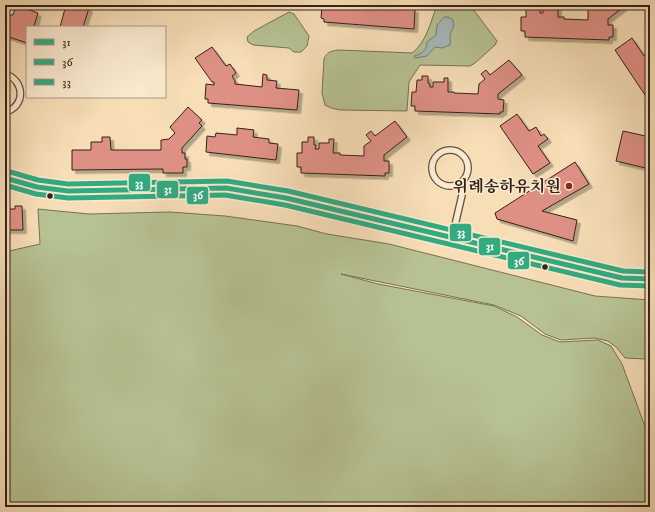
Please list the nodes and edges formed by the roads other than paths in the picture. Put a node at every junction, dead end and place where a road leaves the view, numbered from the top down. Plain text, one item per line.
1 (5, 74) edge
2 (5, 112) edge
3 (5, 178) edge
4 (461, 183) junction
5 (452, 239) junction
6 (650, 279) edge

1 - 2 lane
3 - 5 street
4 - 4 lane
4 - 5 lane
5 - 6 street

